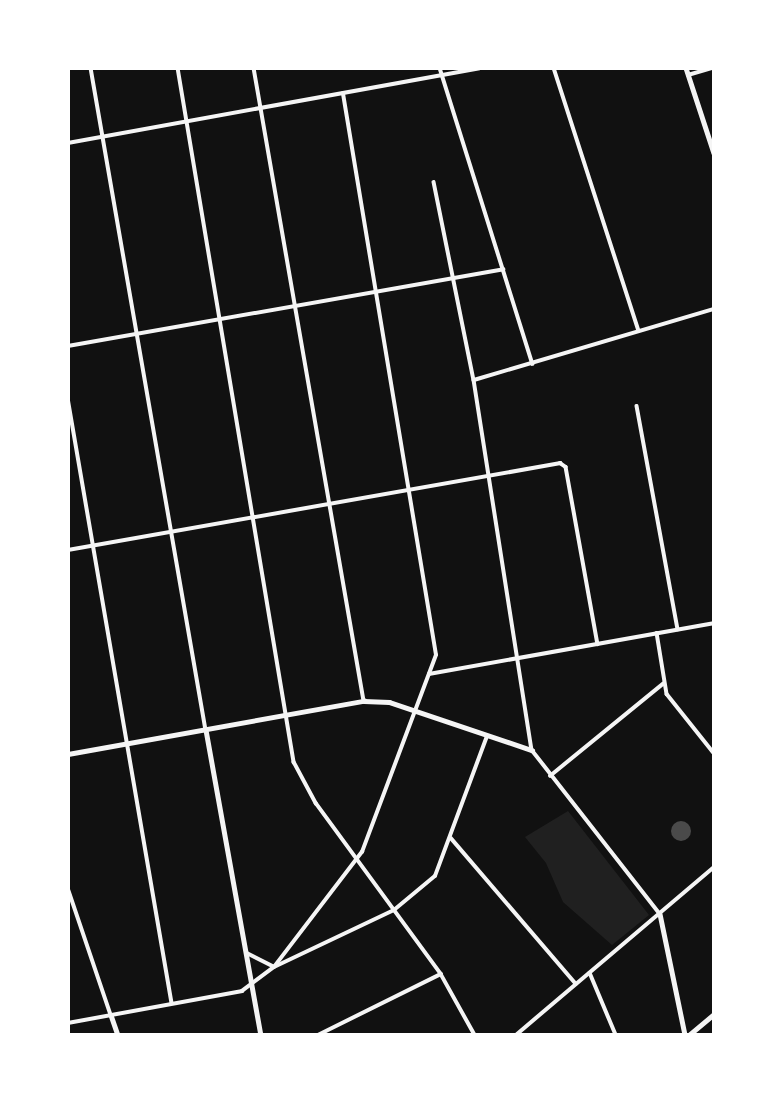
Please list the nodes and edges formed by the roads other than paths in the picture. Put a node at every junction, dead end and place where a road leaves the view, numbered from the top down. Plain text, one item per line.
1 (91, 68) edge
2 (178, 68) edge
3 (254, 68) edge
4 (440, 68) edge
5 (479, 68) edge
6 (554, 68) edge
7 (686, 68) edge
8 (713, 68) edge
9 (688, 75) junction
10 (442, 76) junction
11 (343, 94) junction
12 (258, 108) junction
13 (182, 122) junction
14 (104, 136) junction
15 (68, 143) edge
16 (714, 153) edge
17 (434, 182) dead end
18 (503, 269) junction
19 (455, 277) junction
20 (376, 292) junction
21 (297, 306) junction
22 (714, 309) edge
23 (219, 320) junction
24 (639, 331) junction
25 (138, 334) junction
26 (68, 346) edge
27 (533, 363) junction
28 (474, 380) junction
29 (68, 398) edge
30 (637, 407) dead end
31 (487, 476) junction
32 (408, 490) junction
33 (328, 504) junction
34 (254, 517) junction
35 (174, 532) junction
36 (91, 545) junction
37 (68, 550) edge
38 (714, 623) edge
39 (678, 629) junction
40 (657, 634) junction
41 (597, 644) junction
42 (519, 658) junction
43 (429, 674) junction
44 (663, 684) junction
45 (364, 701) junction
46 (414, 711) junction
47 (284, 716) junction
48 (206, 730) junction
49 (487, 736) junction
50 (126, 744) junction
51 (532, 750) junction
52 (714, 753) edge
53 (68, 754) edge
54 (550, 776) junction
55 (451, 838) junction
56 (357, 859) junction
57 (712, 869) edge
58 (714, 876) edge
59 (68, 888) edge
60 (394, 910) junction
61 (660, 914) junction
62 (244, 948) junction
63 (274, 967) junction
64 (590, 973) junction
65 (441, 974) junction
66 (576, 984) junction
67 (252, 987) junction
68 (172, 1003) junction
69 (714, 1014) edge
70 (111, 1015) junction
71 (68, 1023) edge
72 (118, 1035) edge
73 (261, 1035) edge
74 (318, 1035) edge
75 (475, 1035) edge
76 (516, 1035) edge
77 (616, 1035) edge
78 (687, 1035) edge

1 - 14 street
2 - 13 street
3 - 12 street
4 - 10 street
5 - 10 street
6 - 24 street
7 - 9 street
8 - 9 street
9 - 16 street
10 - 11 street
10 - 18 street
11 - 12 street
11 - 20 street
12 - 13 street
12 - 21 street
13 - 14 street
13 - 23 street
14 - 15 street
14 - 25 street
17 - 19 street
18 - 19 street
18 - 27 street
19 - 20 street
19 - 28 street
20 - 21 street
20 - 32 street
21 - 23 street
21 - 33 street
22 - 24 street
23 - 25 street
23 - 34 street
24 - 27 street
25 - 26 street
25 - 35 street
27 - 28 street
28 - 31 street
29 - 36 street
30 - 39 street
31 - 32 street
31 - 41 street
31 - 42 street
32 - 33 street
32 - 43 street
33 - 34 street
33 - 45 street
34 - 35 street
34 - 47 street
35 - 36 street
35 - 48 street
36 - 37 street
36 - 50 street
38 - 39 street
39 - 40 street
40 - 41 street
40 - 44 street
41 - 42 street
42 - 43 street
42 - 51 street
43 - 46 street
44 - 52 street
44 - 54 street
45 - 46 street
45 - 47 street
46 - 49 street
46 - 56 street
47 - 48 street
47 - 56 street
48 - 50 street
48 - 62 street
49 - 51 street
49 - 55 street
50 - 53 street
50 - 68 street
51 - 54 street
54 - 61 street
55 - 60 street
55 - 66 street
56 - 60 street
56 - 63 street
57 - 58 street
57 - 61 street
59 - 70 street
60 - 63 street
60 - 65 street
61 - 64 street
61 - 78 street
62 - 63 street
62 - 67 street
63 - 67 street
64 - 66 street
64 - 77 street
65 - 74 street
65 - 75 street
66 - 76 street
67 - 68 street
67 - 73 street
68 - 70 street
69 - 78 street
70 - 71 street
70 - 72 street

